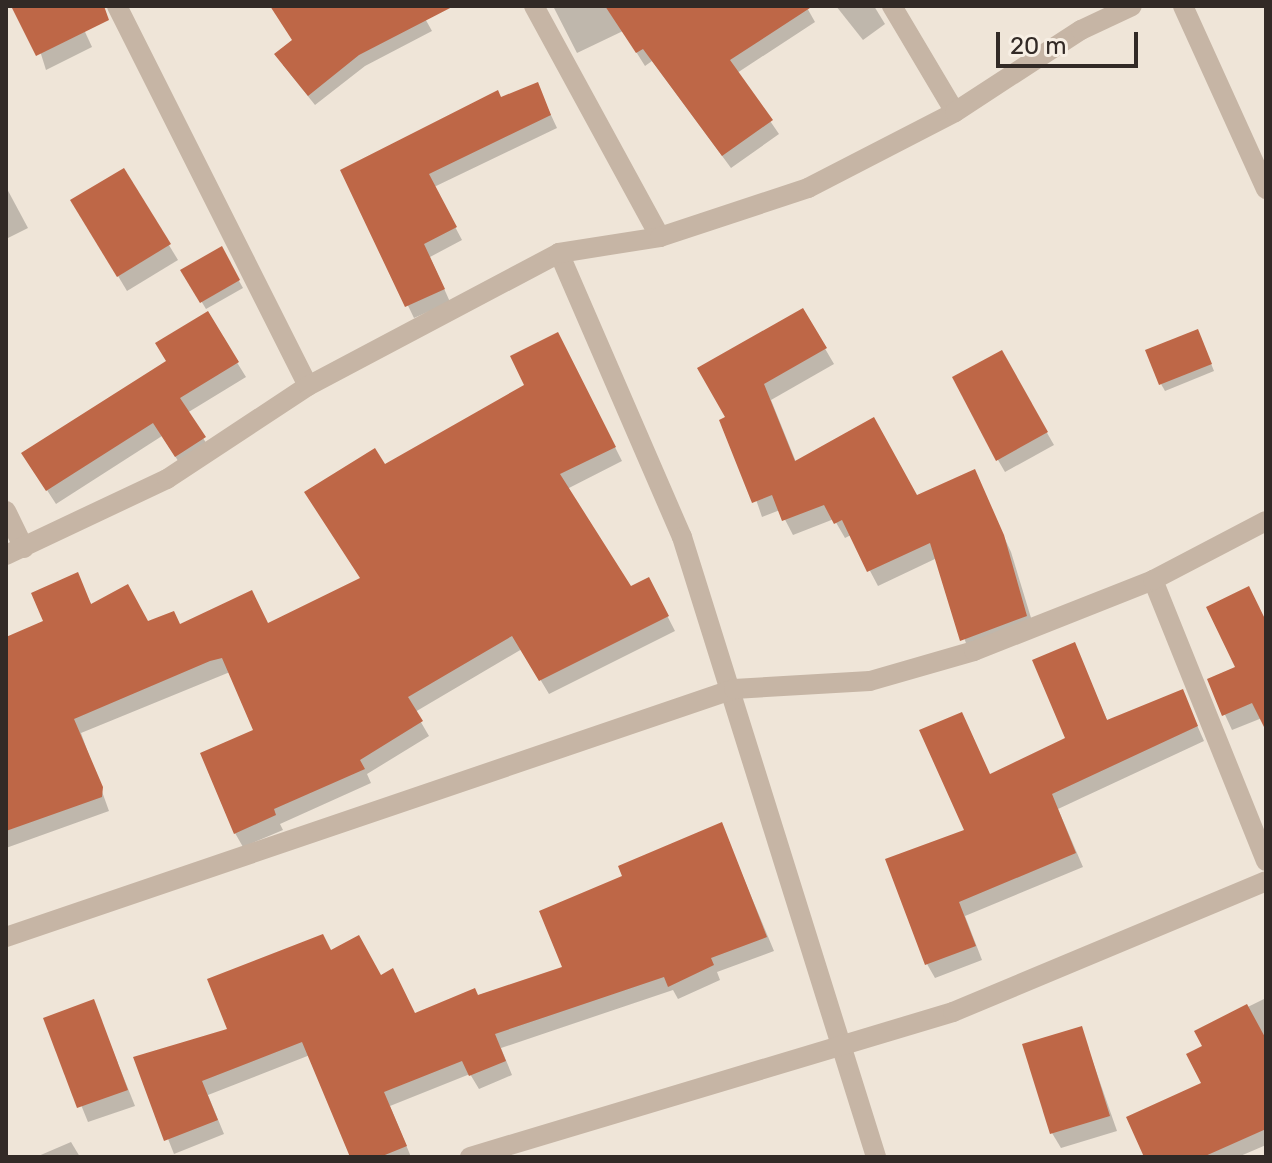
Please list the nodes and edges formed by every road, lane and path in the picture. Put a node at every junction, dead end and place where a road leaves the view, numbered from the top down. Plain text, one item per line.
1 (117, 6) edge
2 (534, 6) edge
3 (892, 6) edge
4 (1132, 6) edge
5 (1183, 6) edge
6 (955, 112) junction
7 (1266, 189) edge
8 (660, 237) junction
9 (559, 253) junction
10 (308, 386) junction
11 (6, 511) edge
12 (1266, 521) edge
13 (15, 552) edge
14 (1153, 580) junction
15 (734, 689) junction
16 (1266, 861) edge
17 (1266, 881) edge
18 (6, 937) edge
19 (842, 1045) junction
20 (470, 1157) edge
21 (876, 1157) edge

1 - 10 street
2 - 8 street
3 - 6 street
4 - 6 street
5 - 7 street
6 - 8 street
8 - 9 street
9 - 10 street
9 - 15 street
10 - 13 street
11 - 13 street
12 - 14 street
14 - 15 street
14 - 16 street
15 - 18 street
15 - 19 street
17 - 19 street
19 - 20 street
19 - 21 street

